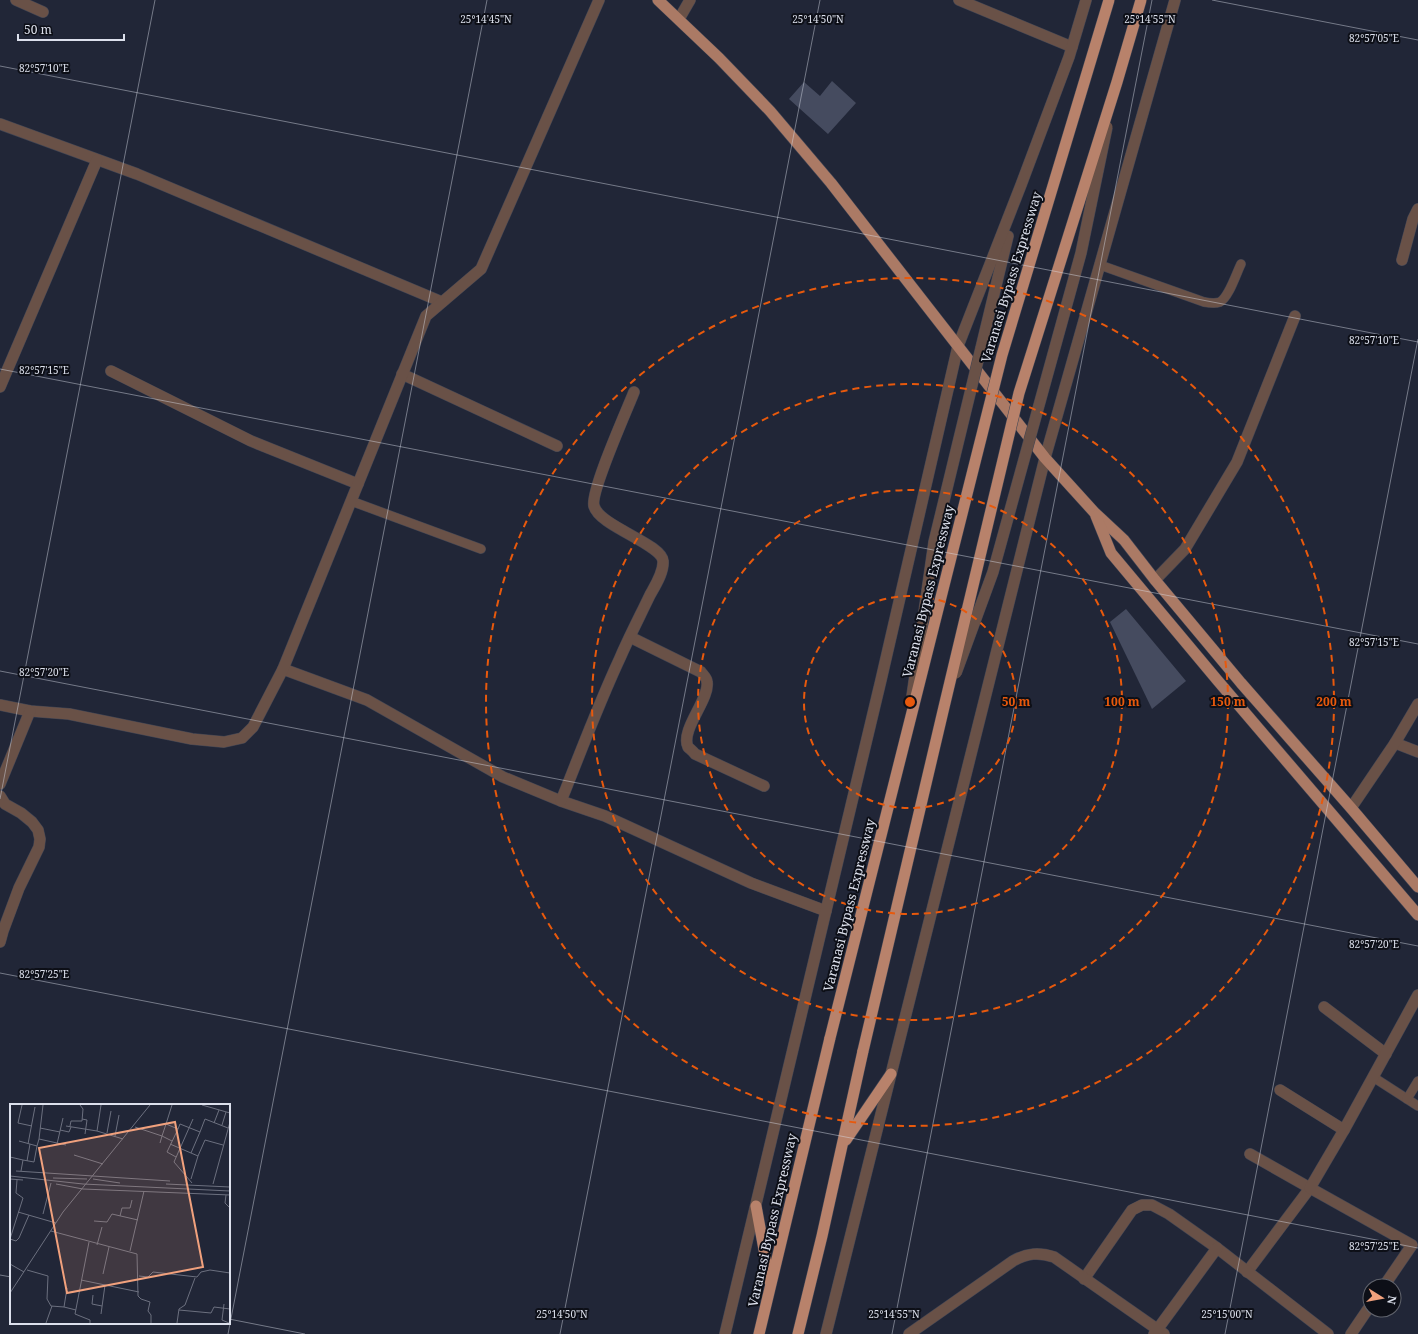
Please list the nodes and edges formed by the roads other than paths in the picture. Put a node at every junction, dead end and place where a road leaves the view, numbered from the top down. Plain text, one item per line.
1 (16, 0) edge
2 (599, 0) edge
3 (658, 0) edge
4 (690, 0) edge
5 (959, 0) edge
6 (1086, 0) edge
7 (1109, 0) edge
8 (1141, 0) edge
9 (1175, 0) edge
10 (43, 12) dead end
11 (679, 19) junction
12 (1072, 47) junction
13 (1116, 82) junction
14 (0, 124) edge
15 (97, 160) junction
16 (1022, 186) junction
17 (1418, 209) edge
18 (1402, 260) dead end
19 (1241, 264) dead end
20 (1100, 265) junction
21 (442, 302) junction
22 (1295, 316) dead end
23 (958, 346) junction
24 (111, 371) dead end
25 (3, 373) edge
26 (402, 374) junction
27 (0, 387) edge
28 (634, 392) dead end
29 (557, 446) dead end
30 (1045, 458) junction
31 (358, 484) junction
32 (351, 501) junction
33 (1094, 512) junction
34 (482, 549) dead end
35 (1155, 580) junction
36 (630, 637) junction
37 (283, 669) junction
38 (1418, 704) edge
39 (0, 705) edge
40 (944, 707) junction
41 (30, 711) junction
42 (906, 734) junction
43 (1395, 743) junction
44 (1418, 752) edge
45 (0, 784) edge
46 (764, 786) dead end
47 (0, 796) edge
48 (560, 801) junction
49 (1351, 808) junction
50 (1418, 887) edge
51 (826, 911) junction
52 (1418, 915) edge
53 (0, 942) edge
54 (1418, 995) edge
55 (1324, 1007) dead end
56 (1386, 1054) junction
57 (891, 1074) junction
58 (1373, 1077) junction
59 (1418, 1081) edge
60 (1280, 1090) dead end
61 (1407, 1099) junction
62 (1418, 1106) edge
63 (1344, 1130) junction
64 (842, 1145) junction
65 (1250, 1154) dead end
66 (1310, 1188) junction
67 (756, 1206) junction
68 (1415, 1247) edge
69 (1216, 1248) junction
70 (1247, 1272) junction
71 (1390, 1278) edge
72 (1084, 1279) junction
73 (771, 1286) junction
74 (1362, 1318) edge
75 (1158, 1332) edge
76 (725, 1334) edge
77 (759, 1334) edge
78 (798, 1334) edge
79 (826, 1334) edge
80 (909, 1334) edge
81 (1328, 1334) edge
82 (1351, 1334) edge

1 - 10 street
2 - 21 street
3 - 11 main road
4 - 11 street
5 - 12 street
6 - 12 street
7 - 42 highway, Varanasi Bypass Expressway, bridge
8 - 13 highway, bridge
9 - 20 street
11 - 23 main road
12 - 16 street
13 - 40 highway, bridge
13 - 40 street, bridge
14 - 15 street
15 - 21 street
15 - 25 street
16 - 23 street
16 - 42 street, bridge
17 - 18 street
19 - 20 lane
20 - 30 street
21 - 26 street
22 - 35 street
23 - 30 main road
23 - 51 street
24 - 31 street
25 - 27 street
26 - 29 street
26 - 31 street
28 - 36 street
30 - 33 main road
30 - 57 street
31 - 32 street
32 - 34 lane
32 - 37 street
33 - 35 main road
33 - 52 main road
35 - 49 main road
36 - 46 street
36 - 48 street
37 - 41 street
37 - 48 street
38 - 43 street
39 - 41 street
40 - 64 highway, bridge
41 - 45 street
42 - 73 highway, Varanasi Bypass Expressway, bridge
43 - 44 street
43 - 49 street
47 - 53 street
48 - 51 street
49 - 50 main road
51 - 67 street
54 - 56 street
55 - 56 street
56 - 58 street
57 - 64 highway
57 - 79 street
58 - 61 lane
58 - 63 street
59 - 61 lane
60 - 63 street
61 - 62 lane
63 - 66 street
64 - 78 highway
65 - 66 street
66 - 68 street
66 - 70 street
67 - 73 highway
67 - 76 street
68 - 71 street
69 - 70 street
69 - 72 street
69 - 75 street
70 - 81 street
72 - 75 street
72 - 80 street
73 - 77 highway, Varanasi Bypass Expressway
74 - 82 street

